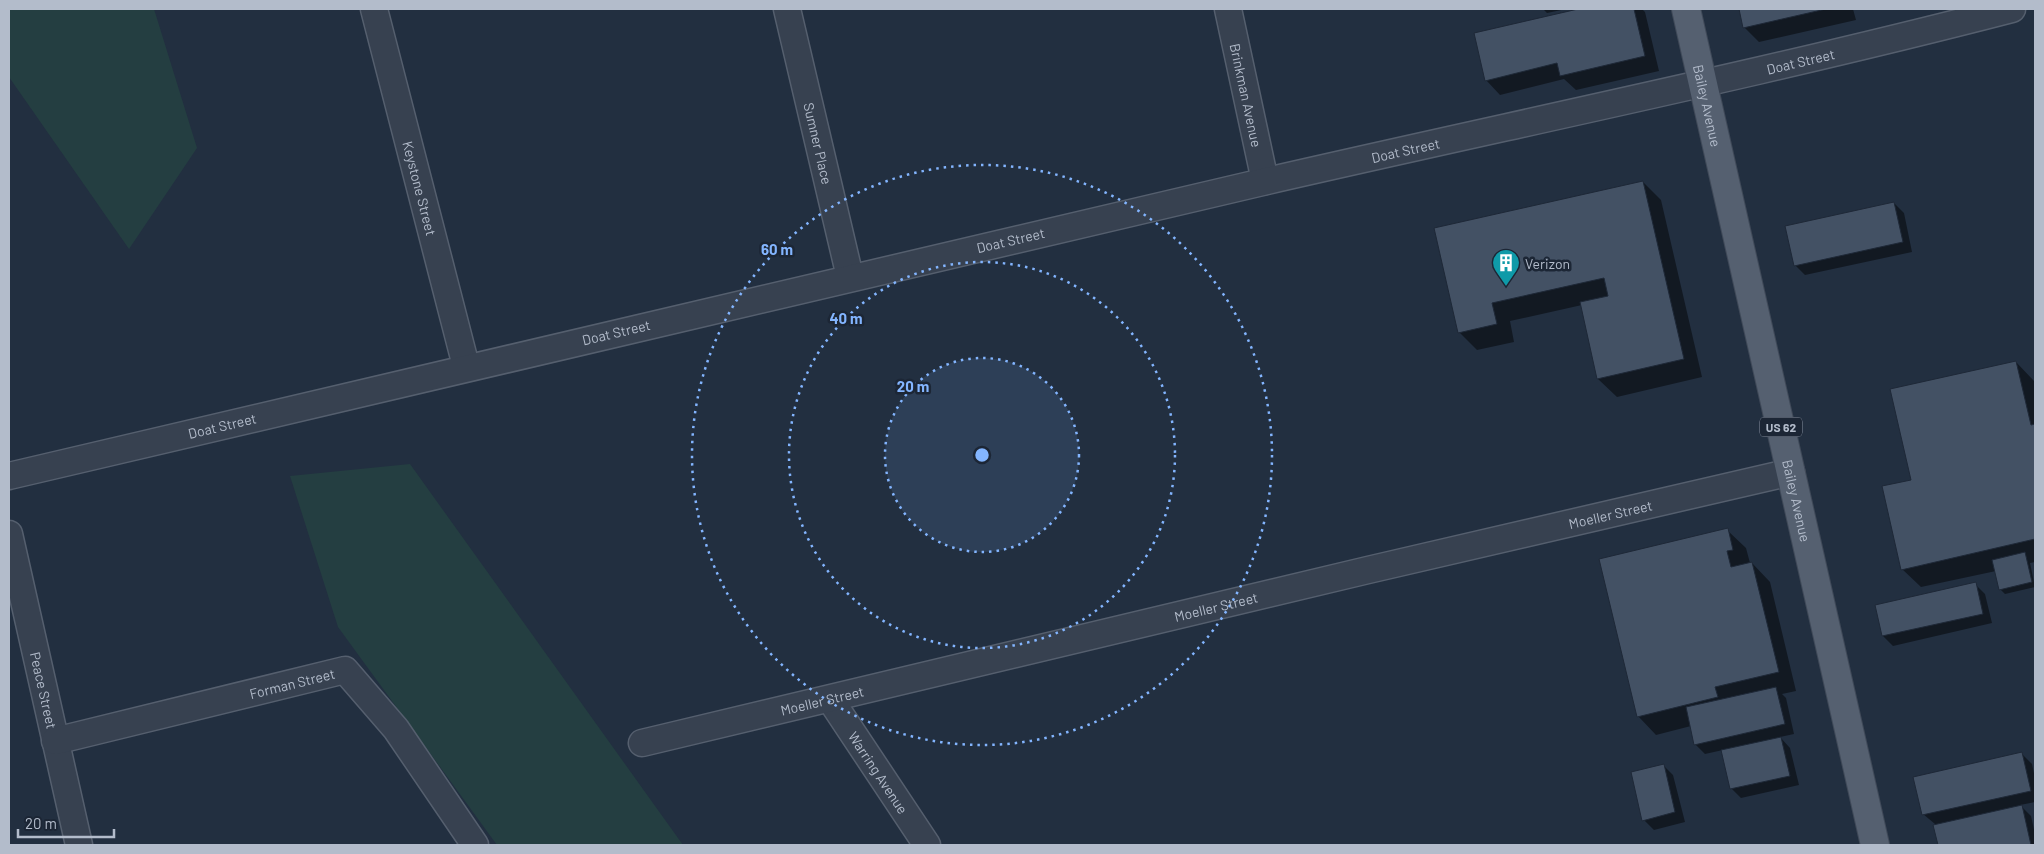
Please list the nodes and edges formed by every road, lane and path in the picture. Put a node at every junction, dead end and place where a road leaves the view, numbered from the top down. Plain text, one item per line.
1 (374, 9) edge
2 (787, 9) edge
3 (1228, 9) edge
4 (1686, 9) edge
5 (2012, 9) edge
6 (1703, 84) junction
7 (1266, 181) junction
8 (850, 277) junction
9 (466, 366) junction
10 (1791, 472) junction
11 (9, 476) edge
12 (9, 534) edge
13 (830, 698) junction
14 (55, 741) junction
15 (642, 743) dead end
16 (79, 845) edge
17 (475, 845) edge
18 (927, 845) edge
19 (1875, 845) edge

1 - 9 street, Keystone Street
2 - 8 street, Sumner Place
3 - 7 street, Brinkman Avenue
4 - 6 main road, Bailey Avenue / US 62
5 - 6 street, Doat Street
6 - 7 street, Doat Street
6 - 10 main road, Bailey Avenue / US 62
7 - 8 street, Doat Street
8 - 9 street, Doat Street
9 - 11 street, Doat Street
10 - 13 street, Moeller Street
10 - 19 main road, Bailey Avenue / US 62
12 - 14 street, Peace Street
13 - 15 street, Moeller Street
13 - 18 street, Warring Avenue
14 - 16 street, Peace Street
14 - 17 street, Forman Street

